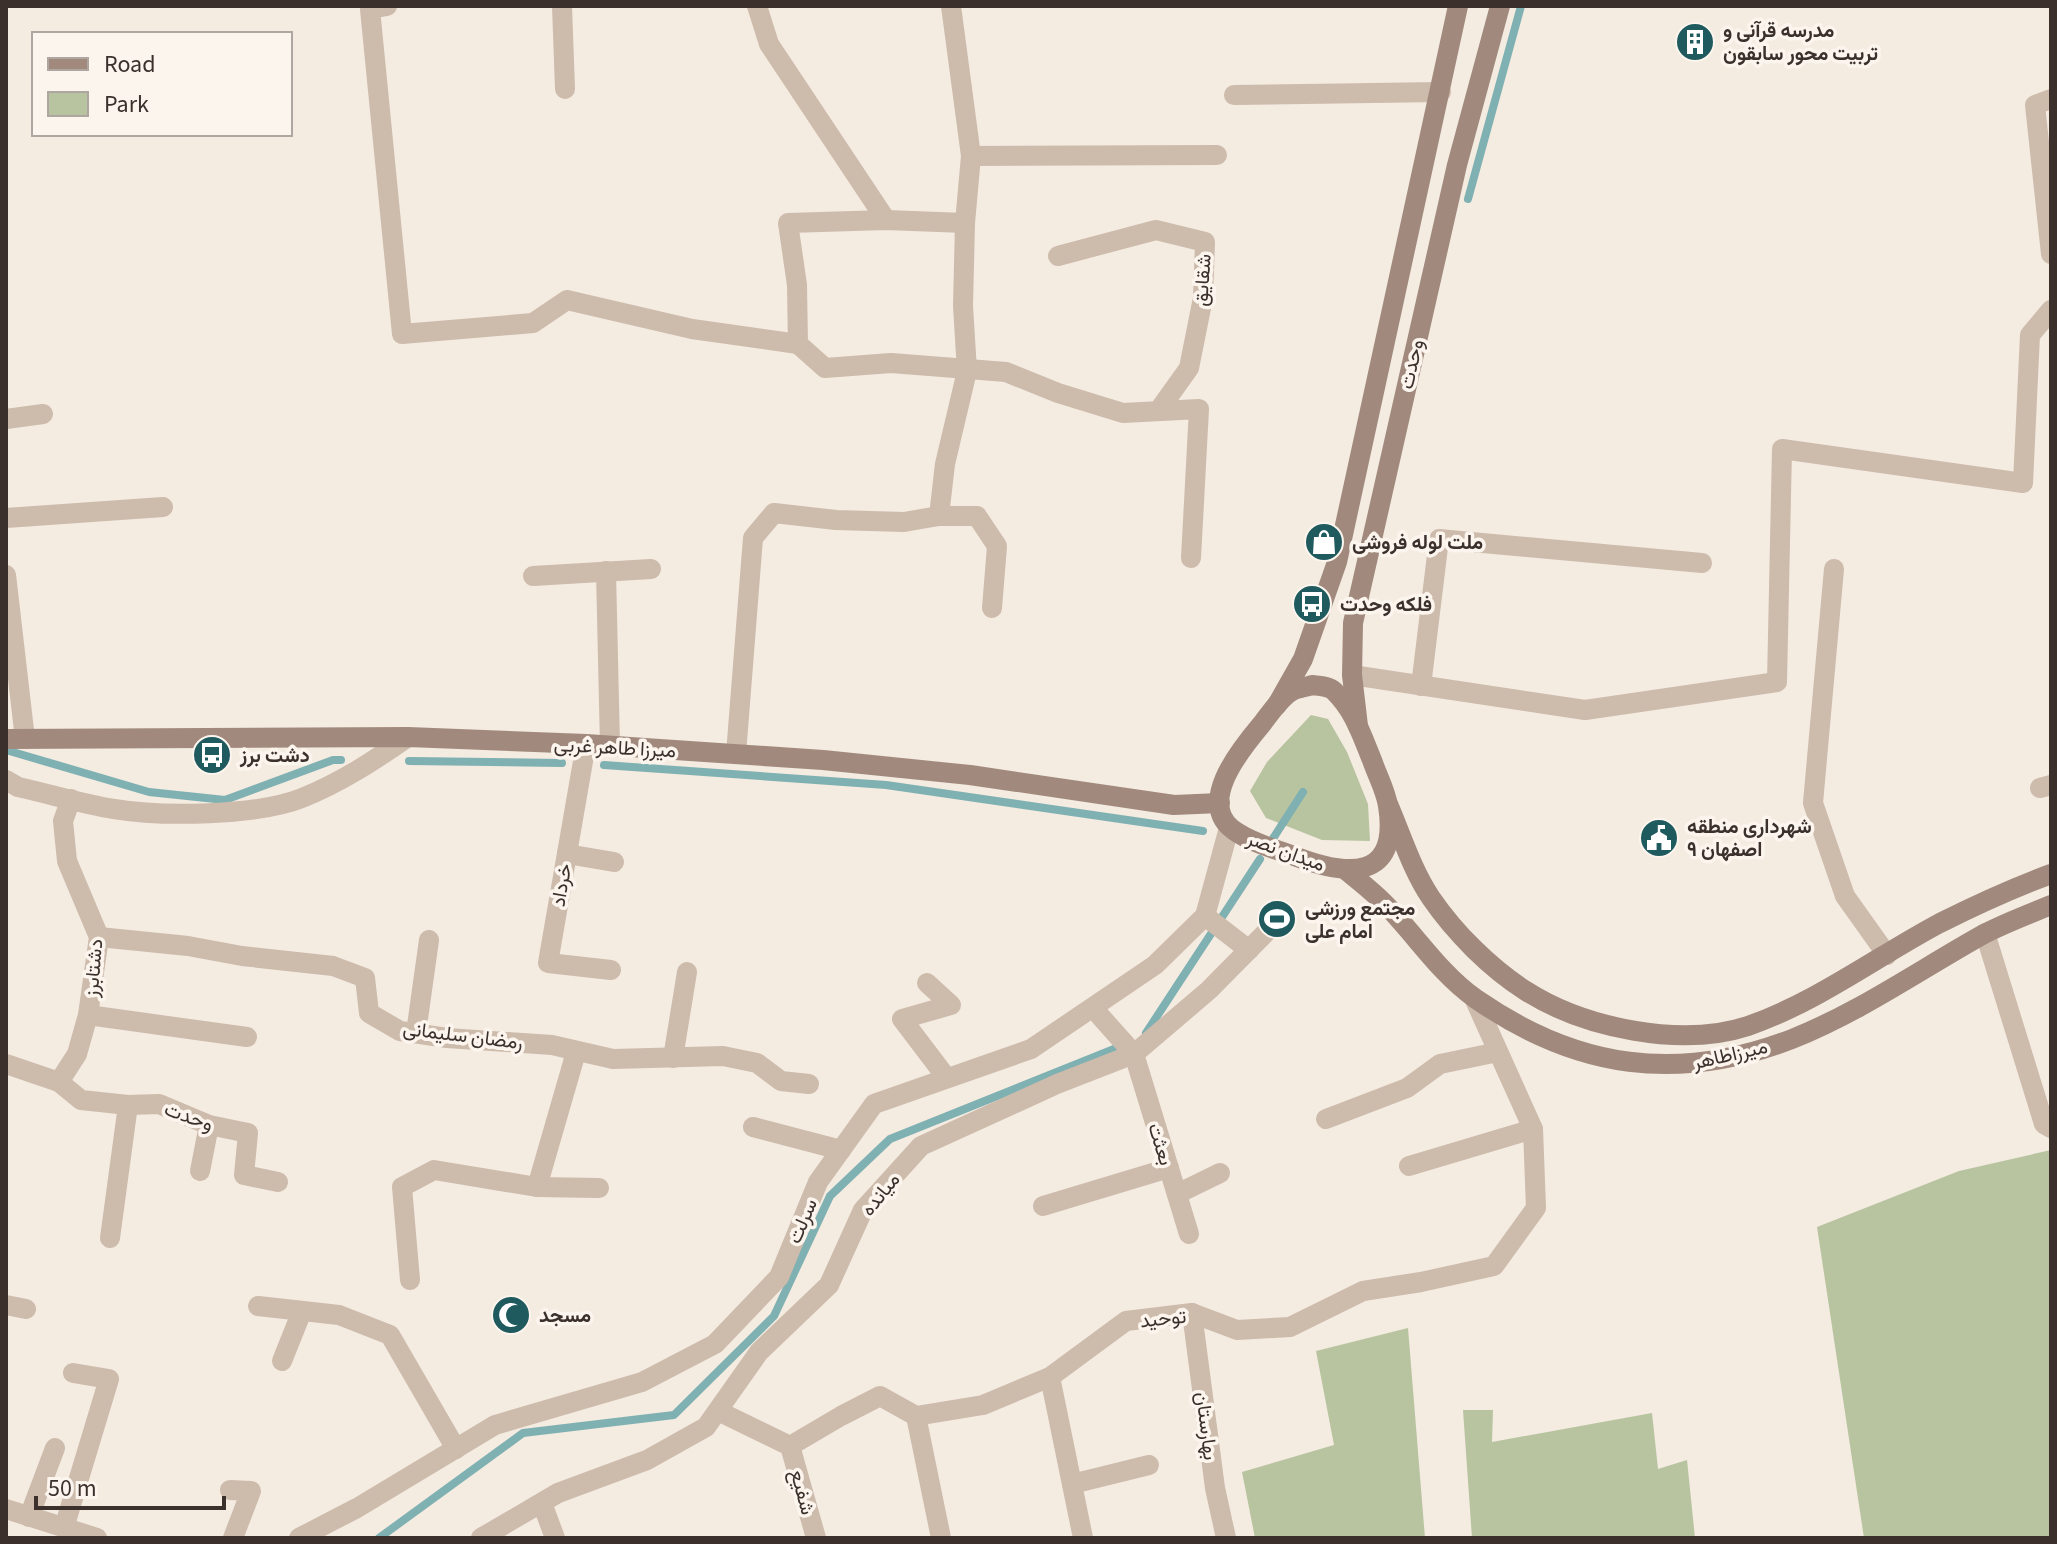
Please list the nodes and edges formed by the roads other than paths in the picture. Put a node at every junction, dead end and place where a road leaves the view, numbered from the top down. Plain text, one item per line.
1 (562, 6) edge
2 (757, 6) edge
3 (951, 6) edge
4 (1458, 6) edge
5 (1500, 6) edge
6 (370, 7) edge
7 (565, 89) dead end
8 (1441, 92) junction
9 (1234, 95) dead end
10 (2051, 99) edge
11 (1217, 155) dead end
12 (971, 156) junction
13 (886, 220) junction
14 (965, 223) junction
15 (2051, 254) edge
16 (1058, 256) dead end
17 (2051, 310) edge
18 (798, 344) junction
19 (967, 371) junction
20 (1159, 410) junction
21 (43, 414) dead end
22 (6, 419) edge
23 (163, 507) dead end
24 (939, 516) junction
25 (6, 518) edge
26 (1191, 558) dead end
27 (1702, 563) dead end
28 (651, 569) dead end
29 (1834, 569) dead end
30 (606, 571) junction
31 (6, 575) edge
32 (533, 576) dead end
33 (992, 608) dead end
34 (1352, 675) junction
35 (1421, 686) junction
36 (1277, 705) junction
37 (1358, 726) junction
38 (408, 737) junction
39 (16, 739) edge
40 (586, 744) junction
41 (610, 746) junction
42 (736, 754) junction
43 (6, 780) edge
44 (71, 799) junction
45 (1220, 803) junction
46 (1388, 804) junction
47 (1229, 828) junction
48 (567, 854) junction
49 (614, 862) dead end
50 (1347, 871) junction
51 (2051, 874) edge
52 (2051, 905) edge
53 (1282, 916) dead end
54 (1213, 922) junction
55 (1985, 933) junction
56 (99, 937) junction
57 (429, 940) dead end
58 (1249, 950) junction
59 (1887, 955) junction
60 (611, 970) dead end
61 (687, 972) dead end
62 (927, 983) dead end
63 (1474, 998) junction
64 (1093, 1008) junction
65 (88, 1015) junction
66 (416, 1033) junction
67 (247, 1037) dead end
68 (1128, 1048) junction
69 (576, 1052) junction
70 (1498, 1052) junction
71 (673, 1058) junction
72 (6, 1064) edge
73 (946, 1077) junction
74 (59, 1082) junction
75 (809, 1084) dead end
76 (128, 1105) junction
77 (1326, 1119) dead end
78 (209, 1125) junction
79 (753, 1127) dead end
80 (2051, 1128) edge
81 (1533, 1129) junction
82 (841, 1150) junction
83 (1409, 1166) dead end
84 (1169, 1168) junction
85 (200, 1171) dead end
86 (1220, 1173) dead end
87 (278, 1182) dead end
88 (537, 1187) junction
89 (599, 1188) dead end
90 (1177, 1194) junction
91 (1043, 1206) dead end
92 (1189, 1234) dead end
93 (110, 1238) dead end
94 (410, 1280) dead end
95 (258, 1306) dead end
96 (302, 1311) junction
97 (1192, 1313) junction
98 (282, 1361) dead end
99 (73, 1373) dead end
100 (1050, 1377) junction
101 (718, 1411) junction
102 (916, 1416) junction
103 (790, 1446) junction
104 (55, 1448) dead end
105 (456, 1449) junction
106 (1149, 1465) dead end
107 (1072, 1484) junction
108 (230, 1490) dead end
109 (542, 1503) junction
110 (6, 1509) edge
111 (29, 1517) junction
112 (64, 1528) junction
113 (97, 1538) edge
114 (233, 1538) edge
115 (299, 1538) edge
116 (481, 1538) edge
117 (555, 1538) edge
118 (816, 1538) edge
119 (941, 1538) edge
120 (1083, 1538) edge
121 (1226, 1538) edge

1 - 7 street
2 - 13 street
3 - 12 street
4 - 8 main road, وحدت
5 - 34 main road, وحدت
6 - 18 street
8 - 9 street
8 - 36 main road, وحدت
10 - 15 street
11 - 12 street
12 - 14 street
13 - 14 street
13 - 18 street
14 - 19 street
16 - 20 street, شقایق
17 - 35 street
18 - 19 street
19 - 20 street
19 - 24 street
20 - 26 street
21 - 22 street
23 - 25 street
24 - 33 street
24 - 42 street
27 - 35 street
28 - 30 street
29 - 59 street
30 - 32 street
30 - 41 street
31 - 39 street
34 - 35 street
34 - 37 main road, وحدت
36 - 37 main road, میدان نصر
36 - 45 main road, میدان نصر
37 - 46 main road, میدان نصر
38 - 39 main road, میرزا طاهر غربی
38 - 40 main road, میرزا طاهر غربی
38 - 44 street
40 - 41 main road, میرزا طاهر غربی
40 - 48 street, خرداد
41 - 42 main road, میرزا طاهر غربی
42 - 45 main road, میرزا طاهر غربی
43 - 44 street
44 - 56 street, دشتابرز
45 - 47 main road, میدان نصر
46 - 50 main road, میدان نصر
46 - 59 main road, میرزاطاهر
47 - 50 main road, میدان نصر
47 - 54 street
48 - 49 street
48 - 60 street, خرداد
50 - 63 main road, میرزاطاهر
51 - 59 main road, میرزاطاهر
52 - 55 main road, میرزاطاهر
53 - 58 street, میانده
54 - 58 street
54 - 64 street, سرلت
55 - 63 main road, میرزاطاهر
55 - 80 street
56 - 65 street, دشتابرز
56 - 66 street, رمضان سلیمانی
57 - 66 street
58 - 68 street, میانده
61 - 71 street
62 - 73 street
63 - 70 street, توحید
64 - 68 street
64 - 73 street, سرلت
65 - 67 street
65 - 74 street, دشتابرز
66 - 69 street, رمضان سلیمانی
68 - 84 street, بعثت
68 - 101 street, میانده
69 - 71 street, رمضان سلیمانی
69 - 88 street
70 - 77 street
70 - 81 street, توحید
71 - 75 street, رمضان سلیمانی
72 - 74 street
73 - 82 street, سرلت
74 - 76 street, وحدت
76 - 78 street, وحدت
76 - 93 street
78 - 85 street
78 - 87 street, وحدت
79 - 82 street
81 - 83 street
81 - 97 street, توحید
82 - 105 street, سرلت
84 - 90 street, بعثت
84 - 91 street
86 - 90 street
88 - 89 street
88 - 94 street
90 - 92 street, بعثت
95 - 96 street
96 - 98 street
96 - 105 street
97 - 100 street, توحید
97 - 121 street, بهارستان
99 - 112 street
100 - 102 street, توحید
100 - 107 street
101 - 103 street
101 - 109 street, میانده
102 - 103 street
102 - 119 street
103 - 118 street, شفیع
104 - 111 street
105 - 115 street, سرلت
106 - 107 street
107 - 120 street
108 - 114 street
109 - 116 street, میانده
109 - 117 street
110 - 111 street
111 - 112 street
112 - 113 street

